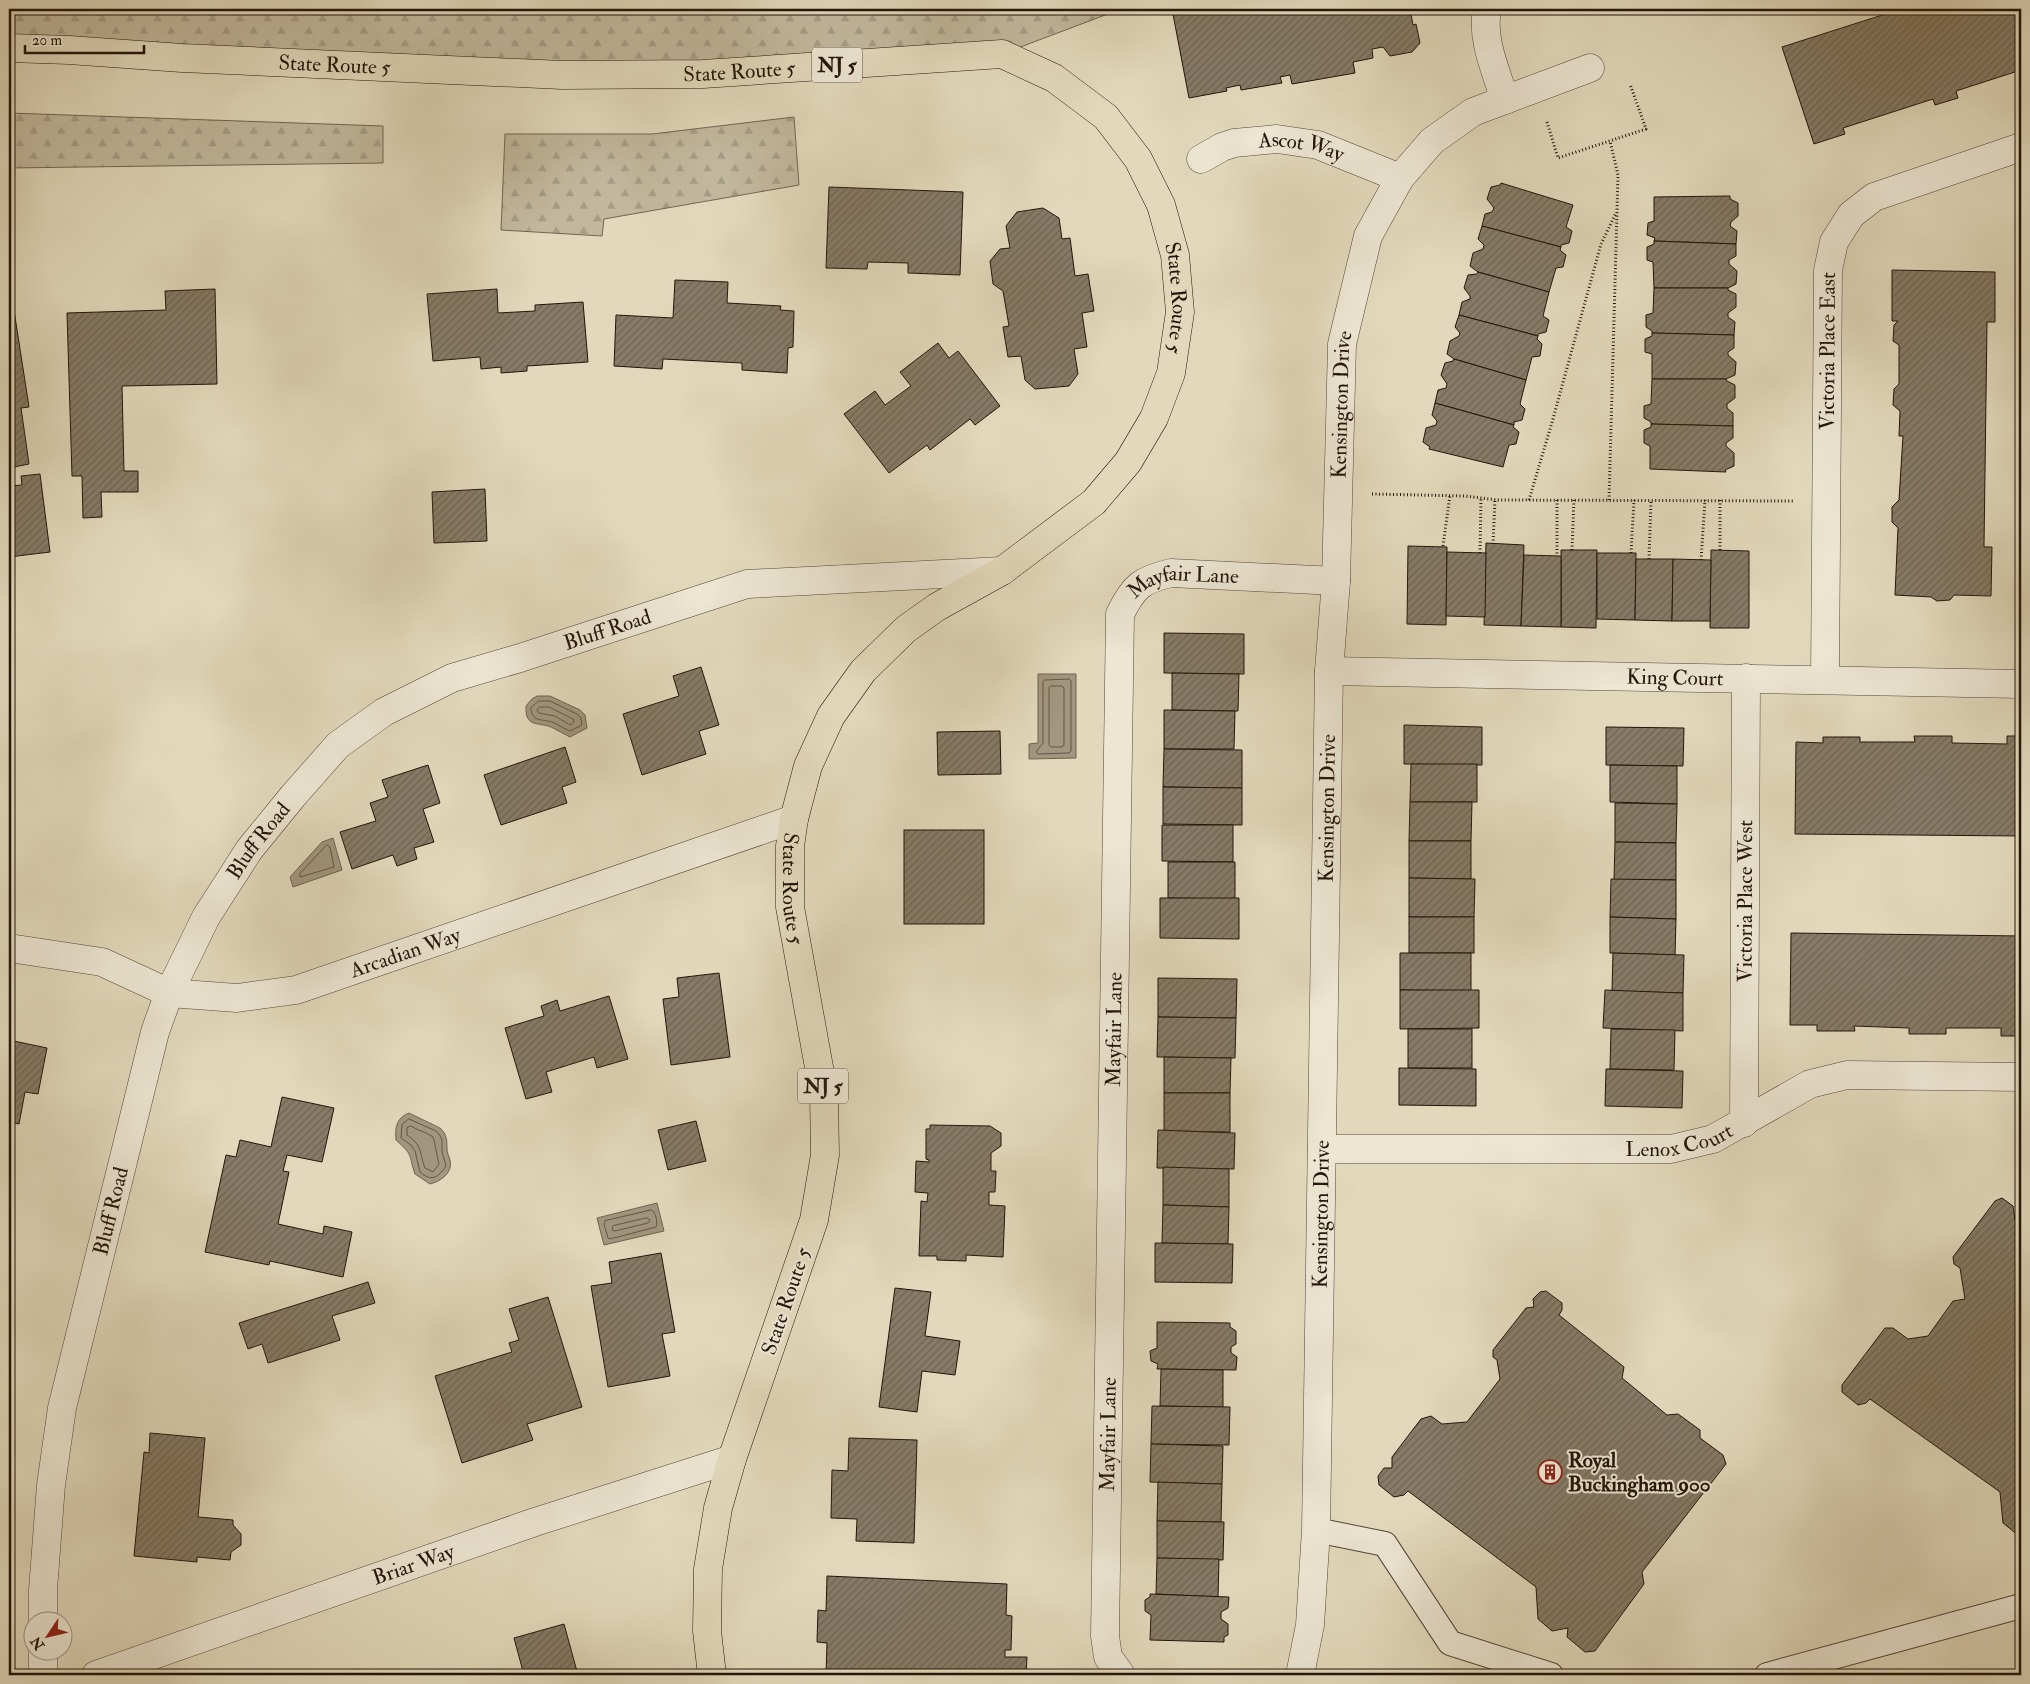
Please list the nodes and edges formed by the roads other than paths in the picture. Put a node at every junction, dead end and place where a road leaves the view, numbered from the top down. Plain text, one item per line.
1 (1487, 9) edge
2 (9, 48) edge
3 (1590, 68) dead end
4 (1505, 100) junction
5 (2021, 147) edge
6 (1201, 160) dead end
7 (1400, 178) junction
8 (1002, 571) junction
9 (1336, 581) junction
10 (1329, 671) junction
11 (1746, 678) junction
12 (1825, 679) junction
13 (2021, 684) edge
14 (794, 819) junction
15 (9, 948) edge
16 (169, 993) junction
17 (2021, 1077) edge
18 (1744, 1123) junction
19 (1322, 1149) junction
20 (732, 1459) junction
21 (1316, 1530) junction
22 (2021, 1606) edge
23 (43, 1612) edge
24 (43, 1662) edge
25 (43, 1675) edge
26 (96, 1675) edge
27 (712, 1675) edge
28 (1121, 1675) edge
29 (1298, 1675) edge
30 (1551, 1675) edge
31 (1767, 1675) edge

1 - 4 street
2 - 8 main road, State Route 5 / NJ 5
3 - 4 street, Kensington Drive
4 - 7 street, Kensington Drive
5 - 12 street, Victoria Place East
6 - 7 street, Ascot Way
7 - 9 street, Kensington Drive
8 - 14 main road, State Route 5 / NJ 5
8 - 16 street, Bluff Road
9 - 10 street, Kensington Drive
9 - 28 street, Mayfair Lane
10 - 11 street, King Court
10 - 19 street, Kensington Drive
11 - 12 street, King Court
11 - 18 street, Victoria Place West
12 - 13 street, King Court
14 - 16 street, Arcadian Way
14 - 20 main road, State Route 5 / NJ 5
15 - 16 street, Arcadian Way
16 - 23 street, Bluff Road
17 - 18 street, Lenox Court
18 - 19 street, Lenox Court
19 - 21 street, Kensington Drive
20 - 26 street, Briar Way
20 - 27 main road, State Route 5 / NJ 5
21 - 29 street, Kensington Drive
21 - 30 lane
22 - 31 lane
24 - 25 street

